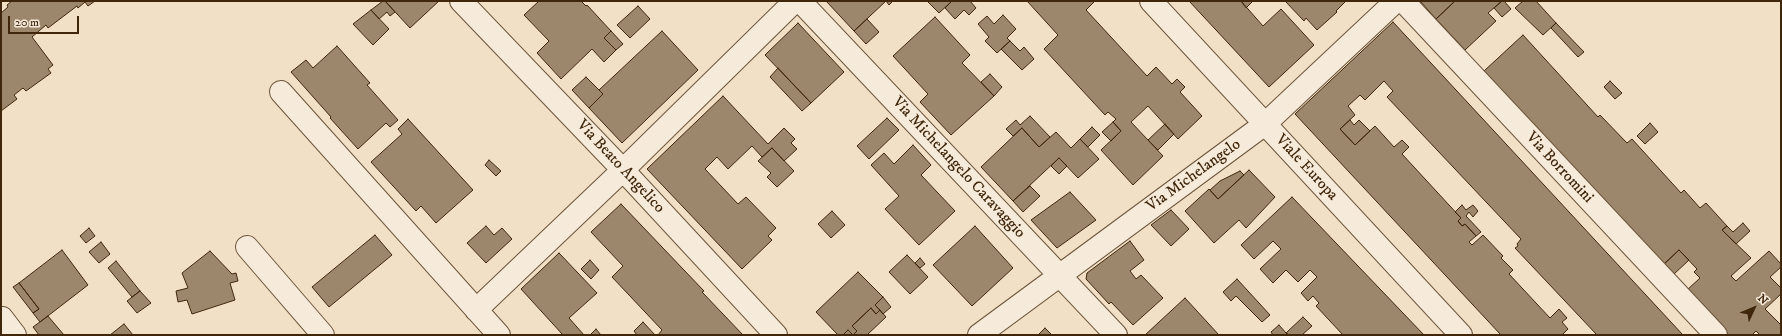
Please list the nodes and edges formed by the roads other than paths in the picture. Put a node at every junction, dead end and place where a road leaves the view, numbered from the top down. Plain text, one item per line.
1 (461, 1) edge
2 (795, 1) edge
3 (800, 1) edge
4 (1151, 1) edge
5 (1396, 1) edge
6 (1403, 1) edge
7 (281, 92) dead end
8 (1265, 124) junction
9 (623, 170) junction
10 (248, 246) dead end
11 (1059, 275) junction
12 (476, 310) junction
13 (324, 335) edge
14 (499, 335) edge
15 (776, 335) edge
16 (979, 335) edge
17 (1116, 335) edge
18 (1461, 335) edge
19 (1716, 335) edge

1 - 9 street, Via Beato Angelico
2 - 9 street
3 - 11 street, Via Michelangelo Caravaggio
4 - 8 street, Viale Europa
5 - 8 street, Via Michelangelo
6 - 19 street, Via Borromini
7 - 12 street
8 - 11 street, Via Michelangelo
8 - 18 street, Viale Europa
9 - 12 street
9 - 15 street, Via Beato Angelico
10 - 13 street
11 - 16 street, Via Michelangelo
11 - 17 street, Via Michelangelo Caravaggio
12 - 14 street

